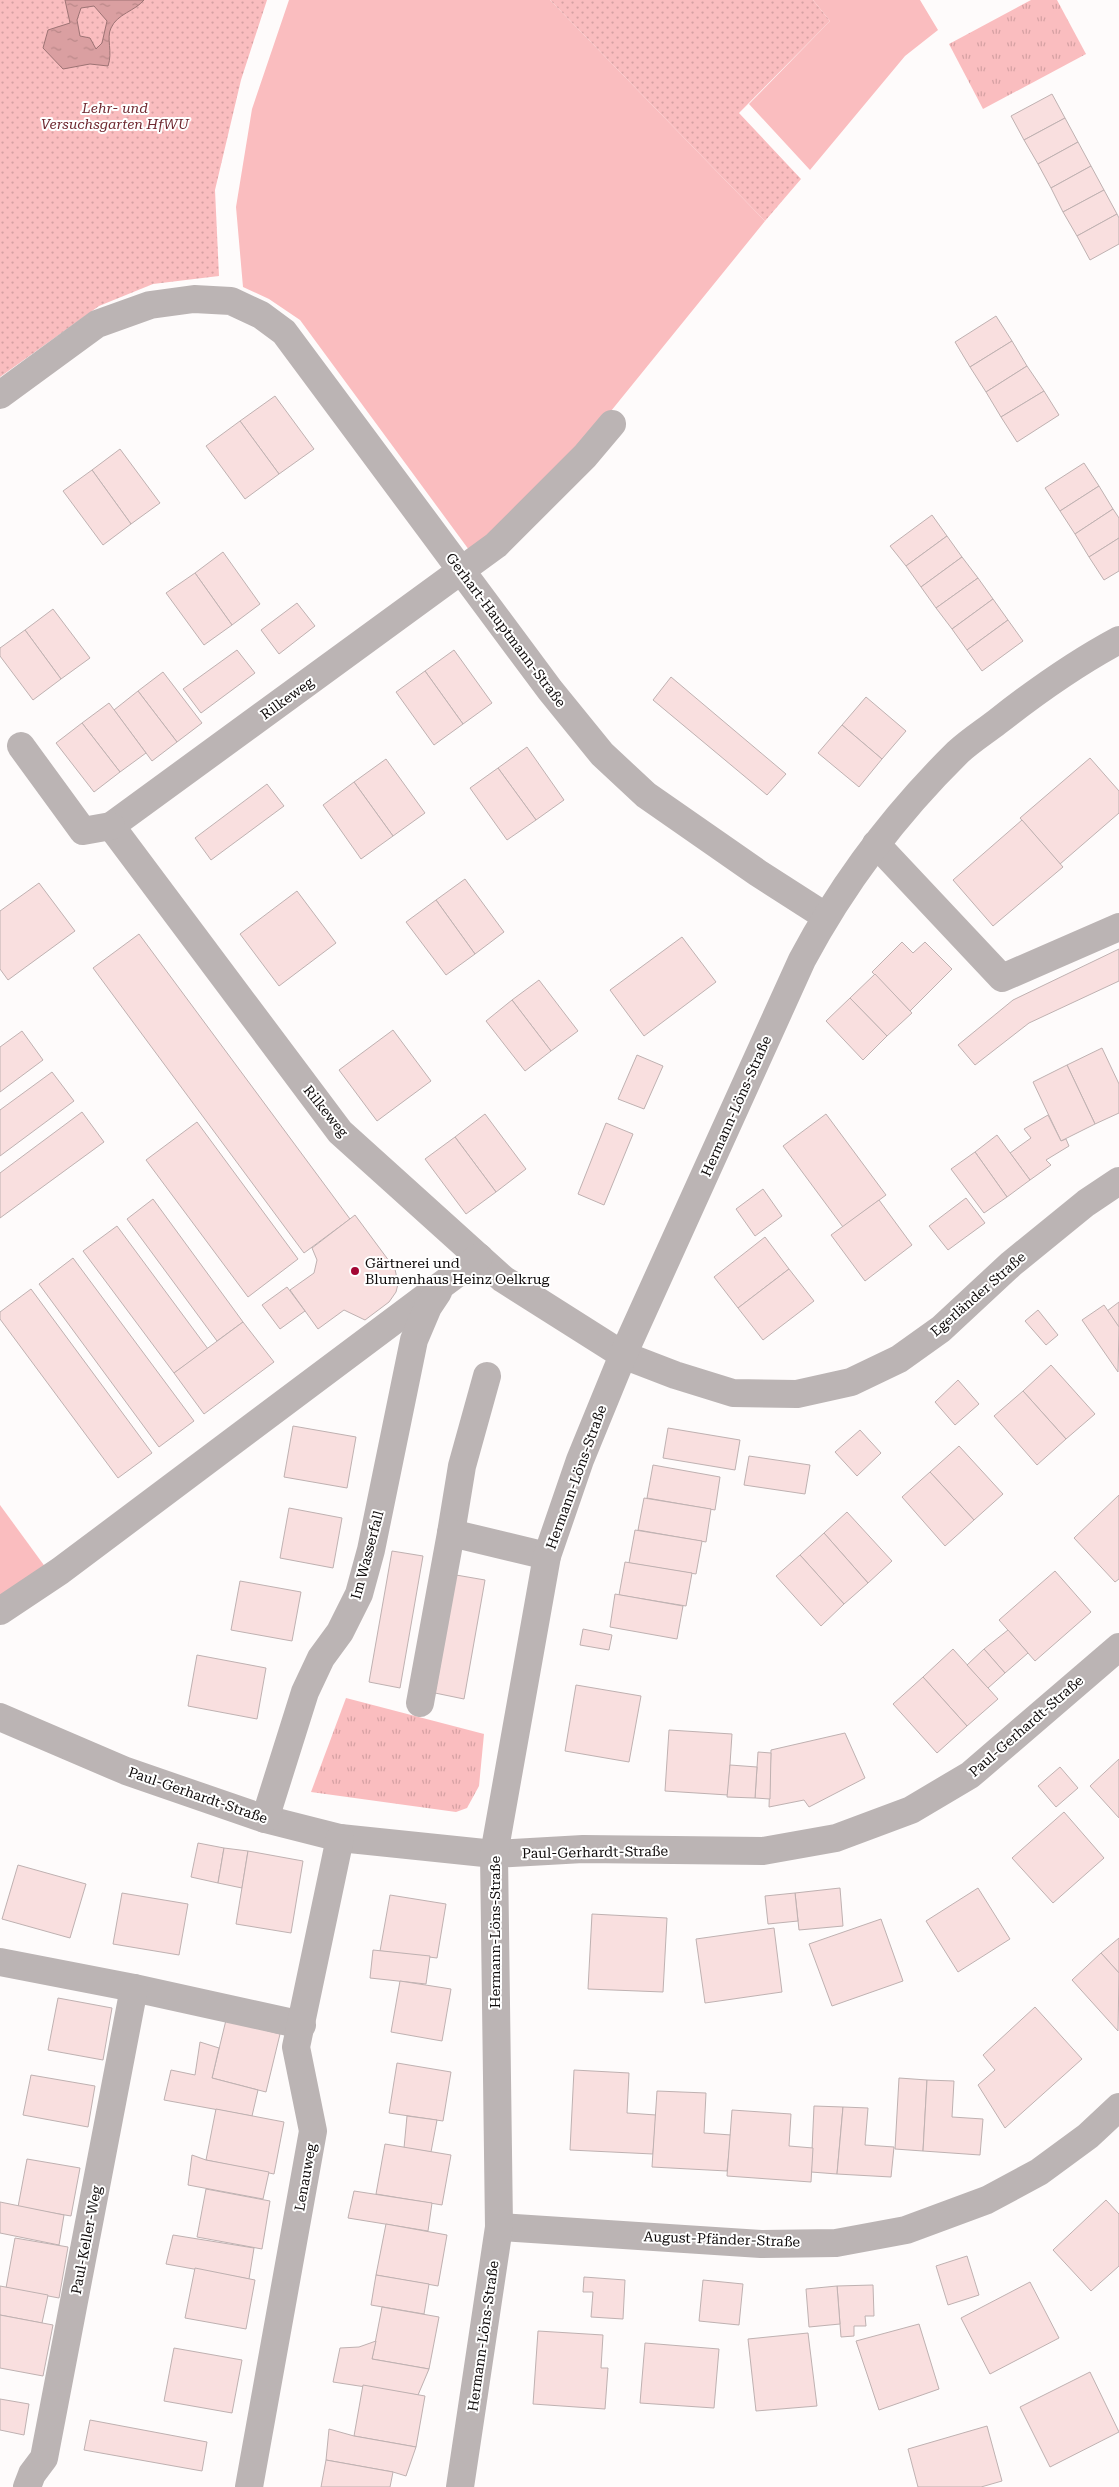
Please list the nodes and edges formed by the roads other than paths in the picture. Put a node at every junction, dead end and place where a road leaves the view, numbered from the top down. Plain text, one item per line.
1 (0, 395) edge
2 (612, 424) dead end
3 (463, 570) junction
4 (1119, 640) edge
5 (22, 746) dead end
6 (112, 826) junction
7 (876, 844) junction
8 (826, 916) junction
9 (1119, 927) edge
10 (1119, 1181) edge
11 (479, 1257) junction
12 (445, 1282) junction
13 (624, 1355) junction
14 (487, 1376) dead end
15 (450, 1533) junction
16 (547, 1556) junction
17 (0, 1611) edge
18 (1119, 1647) edge
19 (420, 1703) dead end
20 (0, 1717) edge
21 (265, 1819) junction
22 (340, 1838) junction
23 (494, 1854) junction
24 (0, 1962) edge
25 (134, 1988) junction
26 (302, 2025) junction
27 (1119, 2107) edge
28 (499, 2227) junction
29 (27, 2487) edge
30 (249, 2487) edge
31 (460, 2487) edge

1 - 3 street, Gerhart-Hauptmann-Straße
2 - 3 street, Rilkeweg
3 - 6 street, Rilkeweg
3 - 8 street, Gerhart-Hauptmann-Straße
4 - 7 street, Hermann-Löns-Straße
5 - 6 street, Rilkeweg
6 - 11 street, Rilkeweg
7 - 8 street, Hermann-Löns-Straße
7 - 9 street
8 - 13 street, Hermann-Löns-Straße
10 - 13 street, Egerländer Straße
11 - 12 street
11 - 13 street, Rilkeweg
12 - 17 street
12 - 21 street, Im Wasserfall
13 - 16 street, Hermann-Löns-Straße
14 - 15 street
15 - 16 street
15 - 19 street
16 - 23 street, Hermann-Löns-Straße
18 - 23 street, Paul-Gerhardt-Straße
20 - 21 street, Paul-Gerhardt-Straße
21 - 22 street, Paul-Gerhardt-Straße
22 - 23 street, Paul-Gerhardt-Straße
22 - 26 street, Lenauweg
23 - 28 street, Hermann-Löns-Straße
24 - 25 street
25 - 26 street
25 - 29 street, Paul-Keller-Weg
26 - 30 street, Lenauweg
27 - 28 street, August-Pfänder-Straße
28 - 31 street, Hermann-Löns-Straße

